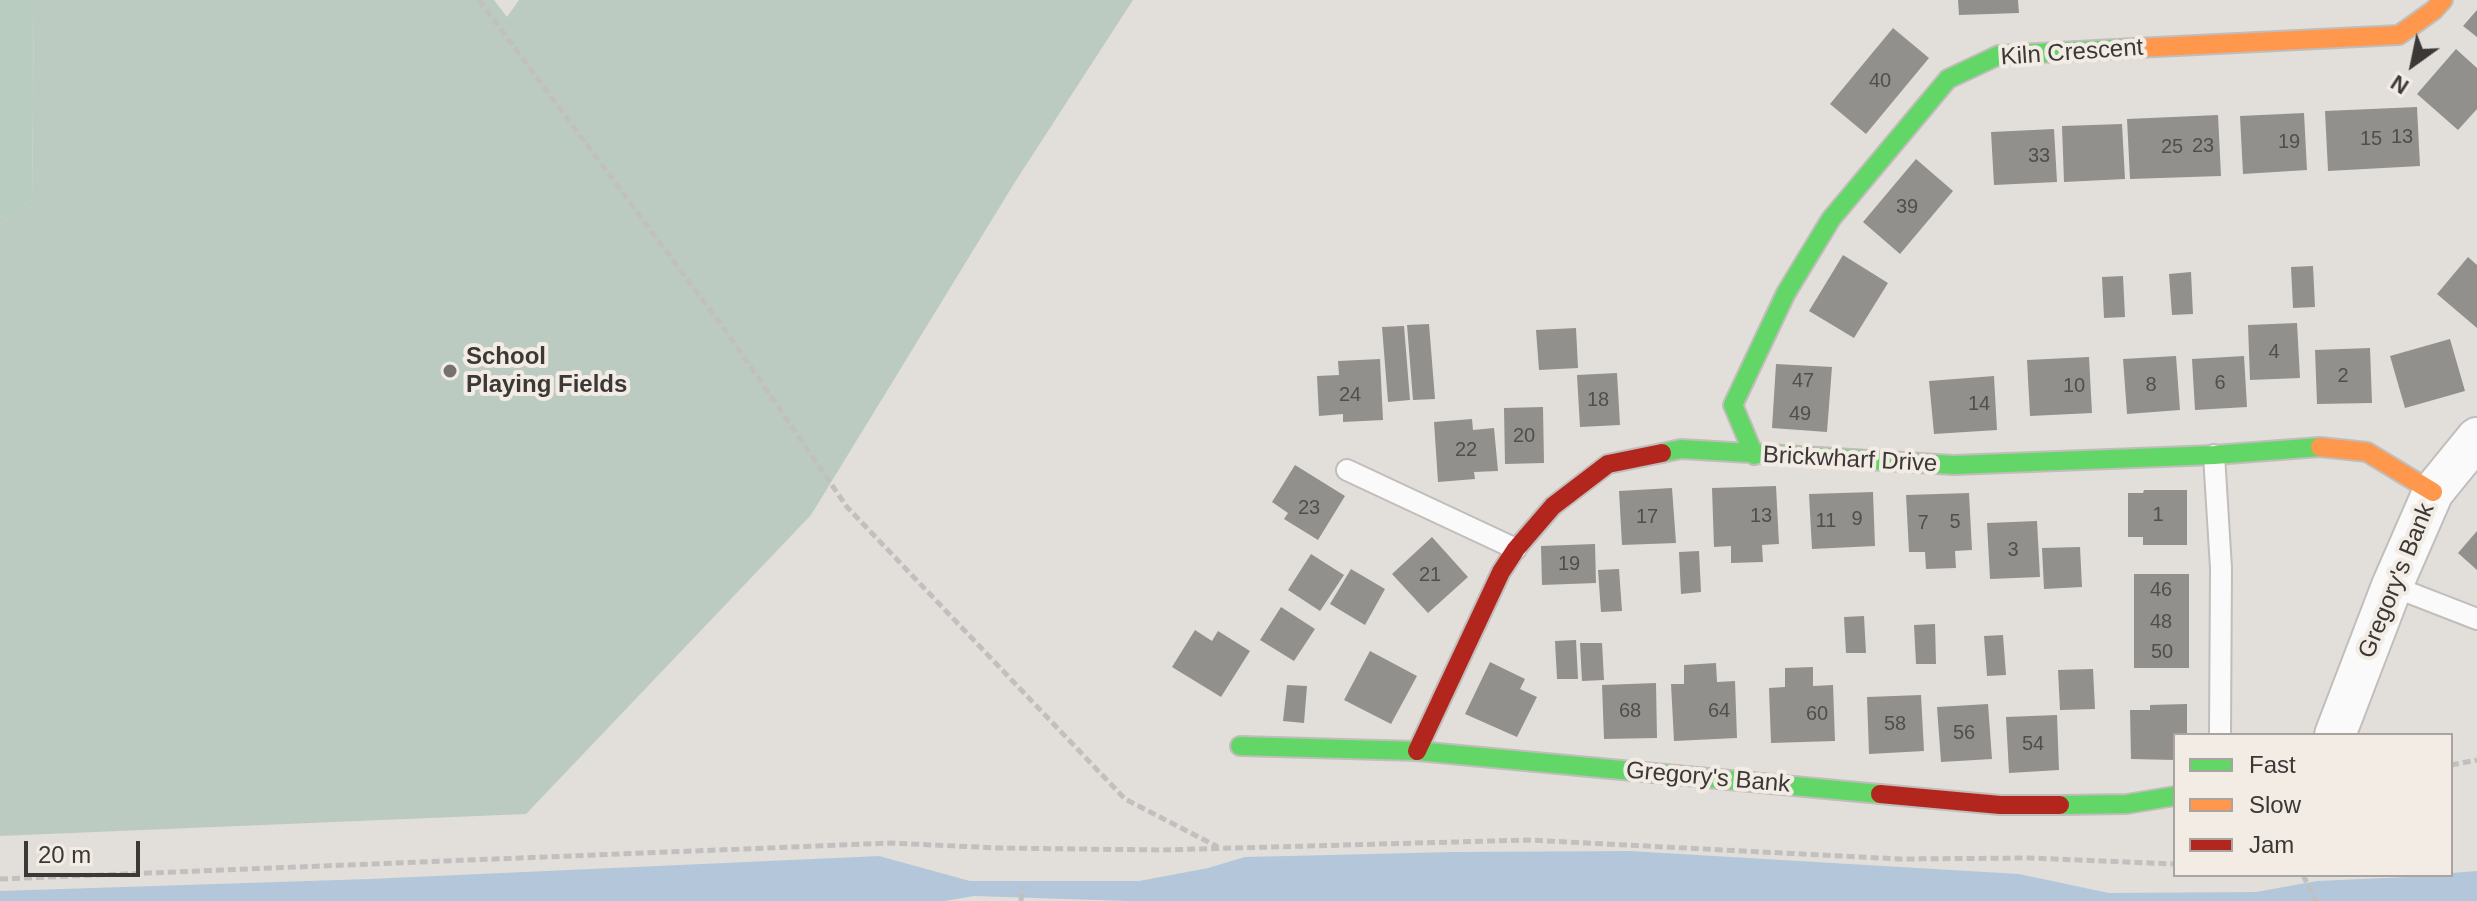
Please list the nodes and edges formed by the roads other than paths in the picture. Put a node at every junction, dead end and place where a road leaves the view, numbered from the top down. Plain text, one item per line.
1 (2443, 0) edge
2 (2477, 438) edge
3 (1754, 455) junction
4 (2214, 455) junction
5 (1347, 470) dead end
6 (2433, 492) junction
7 (1516, 549) junction
8 (2392, 586) junction
9 (2477, 619) edge
10 (2220, 733) edge
11 (2336, 733) edge
12 (1240, 746) dead end
13 (1417, 751) junction
14 (2173, 796) edge

1 - 3 street, Kiln Crescent
2 - 6 street, Gregory's Bank
3 - 4 street, Brickwharf Drive
3 - 7 street, Brickwharf Drive
4 - 6 street, Brickwharf Drive
4 - 10 lane
5 - 7 lane
6 - 8 street, Gregory's Bank
7 - 13 street, Brickwharf Drive
8 - 9 lane
8 - 11 street, Gregory's Bank
12 - 13 street, Gregory's Bank
13 - 14 street, Gregory's Bank

